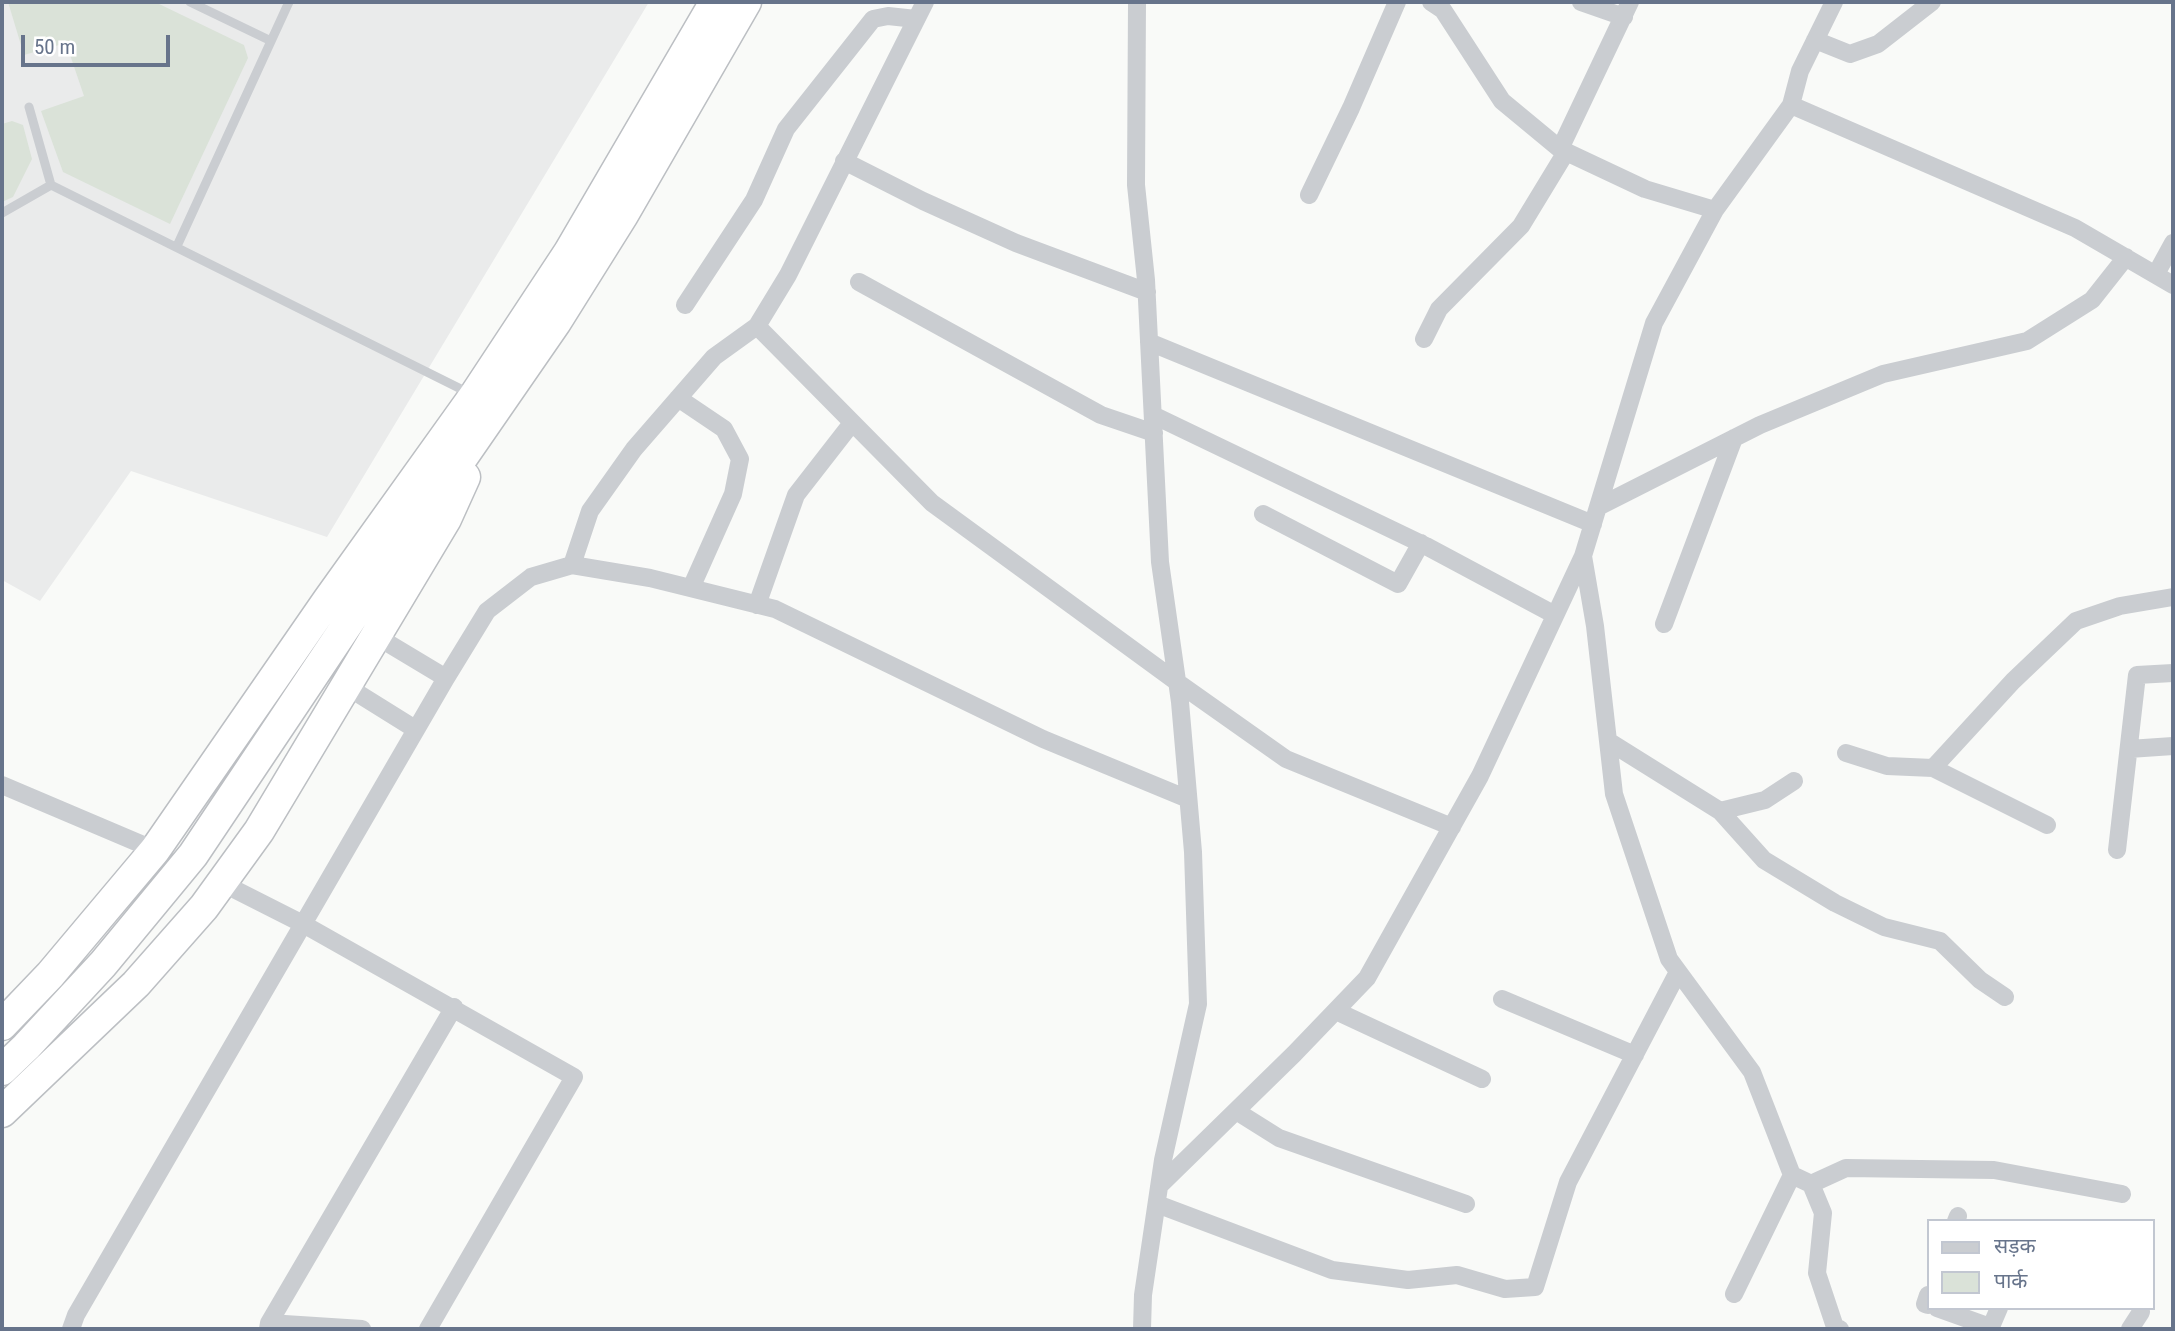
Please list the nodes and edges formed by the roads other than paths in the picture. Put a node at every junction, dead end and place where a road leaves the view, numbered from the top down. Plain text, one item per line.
1 (190, 2) edge
2 (289, 2) edge
3 (925, 2) edge
4 (1137, 2) edge
5 (1397, 2) edge
6 (1431, 2) edge
7 (1581, 2) edge
8 (1834, 2) edge
9 (1932, 2) edge
10 (726, 10) edge
11 (1627, 10) edge
12 (916, 19) junction
13 (269, 40) junction
14 (1815, 40) junction
15 (1791, 105) junction
16 (29, 107) dead end
17 (1563, 151) junction
18 (844, 161) junction
19 (51, 185) junction
20 (1309, 195) dead end
21 (1715, 210) junction
22 (2, 213) edge
23 (2173, 243) edge
24 (177, 246) junction
25 (2126, 257) junction
26 (2156, 274) junction
27 (859, 282) dead end
28 (2173, 285) edge
29 (1147, 292) junction
30 (685, 305) dead end
31 (757, 326) junction
32 (1424, 340) dead end
33 (1149, 342) junction
34 (677, 398) junction
35 (484, 403) junction
36 (852, 423) junction
37 (1153, 424) junction
38 (1734, 438) junction
39 (1263, 514) dead end
40 (1595, 516) junction
41 (1421, 544) junction
42 (1583, 556) junction
43 (572, 565) junction
44 (691, 588) junction
45 (2173, 597) edge
46 (757, 605) junction
47 (1555, 615) junction
48 (1664, 624) dead end
49 (376, 636) junction
50 (2173, 673) edge
51 (446, 678) junction
52 (1177, 682) junction
53 (345, 686) junction
54 (415, 729) junction
55 (1608, 741) junction
56 (2173, 746) edge
57 (2129, 749) junction
58 (1846, 753) dead end
59 (1933, 768) junction
60 (1794, 781) dead end
61 (2, 785) edge
62 (1188, 799) junction
63 (1720, 811) junction
64 (2047, 825) dead end
65 (1452, 827) junction
66 (155, 850) junction
67 (2117, 850) dead end
68 (222, 883) junction
69 (303, 924) junction
70 (1678, 972) junction
71 (2005, 997) dead end
72 (1502, 999) dead end
73 (454, 1007) junction
74 (1336, 1011) junction
75 (2, 1025) edge
76 (1635, 1055) junction
77 (2, 1070) edge
78 (1482, 1079) dead end
79 (1236, 1111) junction
80 (2, 1112) edge
81 (1792, 1175) junction
82 (1811, 1184) junction
83 (1159, 1186) junction
84 (2122, 1195) dead end
85 (1157, 1204) junction
86 (1466, 1204) dead end
87 (1734, 1294) dead end
88 (1942, 1310) edge
89 (1998, 1310) edge
90 (2141, 1312) dead end
91 (268, 1326) edge
92 (1990, 1328) edge
93 (71, 1329) edge
94 (362, 1329) edge
95 (428, 1329) edge
96 (1143, 1329) edge
97 (1837, 1329) edge
98 (2130, 1329) edge

1 - 13 lane
2 - 13 lane
3 - 12 street
4 - 29 street
5 - 20 street
6 - 17 street
7 - 11 street
8 - 14 street
9 - 14 street
10 - 35 highway
11 - 17 street
12 - 18 street
12 - 30 street
13 - 24 lane
14 - 15 street
15 - 21 street
15 - 25 street
16 - 19 lane
17 - 21 street
17 - 32 street
18 - 29 street
18 - 31 street
19 - 22 lane
19 - 24 lane
21 - 40 street
23 - 26 street
24 - 35 lane
25 - 26 street
25 - 38 street
26 - 28 street
27 - 37 street
29 - 33 street
31 - 34 street
31 - 36 street
33 - 37 street
33 - 40 street
34 - 43 street
34 - 44 street
35 - 49 highway
35 - 66 highway
35 - 77 highway
36 - 46 street
36 - 52 street
37 - 41 street
37 - 52 street
38 - 40 street
38 - 48 street
39 - 41 street
40 - 42 street
41 - 47 street
42 - 47 street
42 - 55 street
43 - 44 street
43 - 51 street
44 - 46 street
45 - 59 street
46 - 62 street
47 - 65 street
49 - 51 street
49 - 53 highway
50 - 57 street
51 - 54 street
52 - 62 street
52 - 65 street
53 - 54 street
53 - 68 highway
54 - 69 street
55 - 63 street
55 - 70 street
56 - 57 street
57 - 67 street
58 - 59 street
59 - 64 street
60 - 63 street
61 - 66 street
62 - 83 street
63 - 71 street
65 - 74 street
66 - 75 highway
68 - 69 street
68 - 80 highway
69 - 73 street
69 - 93 street
70 - 76 street
70 - 81 street
72 - 76 street
73 - 91 street
73 - 95 street
74 - 78 street
74 - 79 street
76 - 85 street
79 - 83 street
79 - 86 street
81 - 82 street
81 - 87 street
82 - 84 street
82 - 97 street
83 - 85 street
85 - 96 street
88 - 92 street
89 - 92 street
90 - 98 street
91 - 94 street

